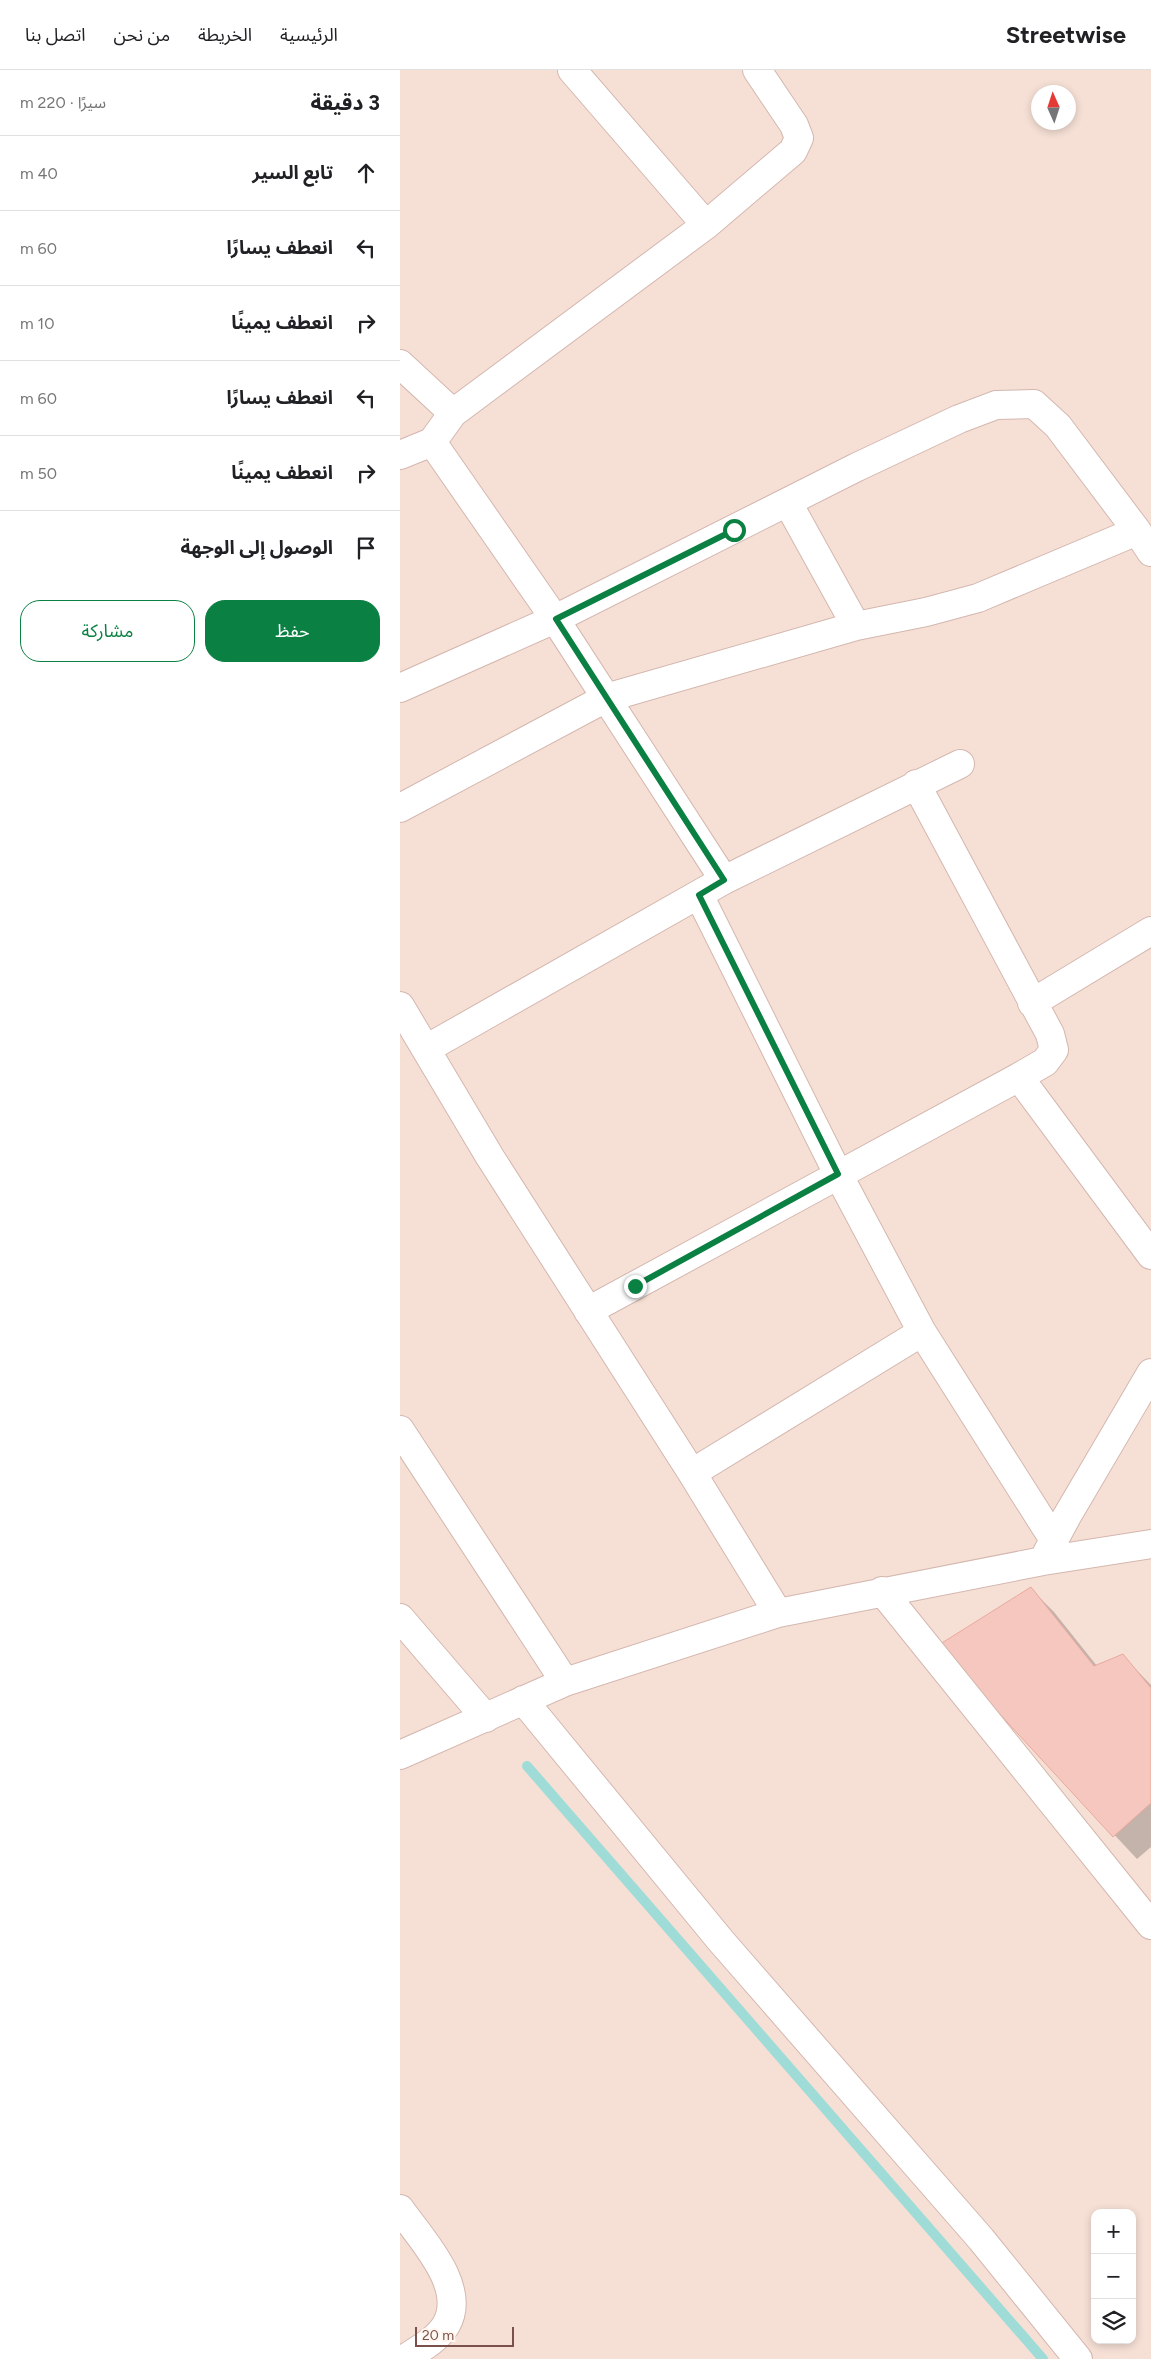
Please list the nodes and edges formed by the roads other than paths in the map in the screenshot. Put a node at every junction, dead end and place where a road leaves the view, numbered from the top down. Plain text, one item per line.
1 (572, 70) edge
2 (757, 70) edge
3 (706, 225) junction
4 (400, 364) edge
5 (453, 412) junction
6 (432, 442) junction
7 (400, 456) edge
8 (788, 503) junction
9 (1144, 541) edge
10 (556, 619) junction
11 (856, 626) junction
12 (400, 688) edge
13 (606, 698) junction
14 (960, 764) dead end
15 (916, 784) junction
16 (400, 808) edge
17 (724, 880) junction
18 (699, 895) junction
19 (1151, 931) edge
20 (1032, 1003) junction
21 (400, 1006) edge
22 (426, 1049) junction
23 (1019, 1077) junction
24 (838, 1174) junction
25 (1151, 1255) edge
26 (588, 1311) junction
27 (922, 1332) junction
28 (1151, 1373) edge
29 (400, 1430) edge
30 (692, 1473) junction
31 (1151, 1544) edge
32 (1048, 1550) junction
33 (882, 1591) junction
34 (778, 1613) junction
35 (400, 1618) edge
36 (565, 1682) junction
37 (523, 1700) junction
38 (486, 1718) junction
39 (400, 1755) edge
40 (1147, 1911) edge
41 (400, 2209) edge
42 (404, 2359) edge
43 (1078, 2359) edge

1 - 3 street
2 - 3 street
3 - 5 street
4 - 5 street
5 - 6 street
6 - 7 street
6 - 10 street
8 - 9 street
8 - 10 street
8 - 11 street
9 - 11 street
10 - 12 street
10 - 13 street
11 - 13 street
13 - 16 street
13 - 17 street
14 - 15 street
15 - 17 street
15 - 20 street
17 - 18 street
18 - 22 street
18 - 24 street
19 - 20 street
20 - 23 street
21 - 22 street
22 - 26 street
23 - 24 street
23 - 25 street
24 - 26 street
24 - 27 street
26 - 30 street
27 - 30 street
27 - 32 street
28 - 32 street
29 - 36 street
30 - 34 street
31 - 32 street
32 - 33 street
33 - 34 street
33 - 40 street
34 - 36 street
35 - 38 street
36 - 37 street
37 - 38 street
37 - 43 street
38 - 39 street
41 - 42 street

